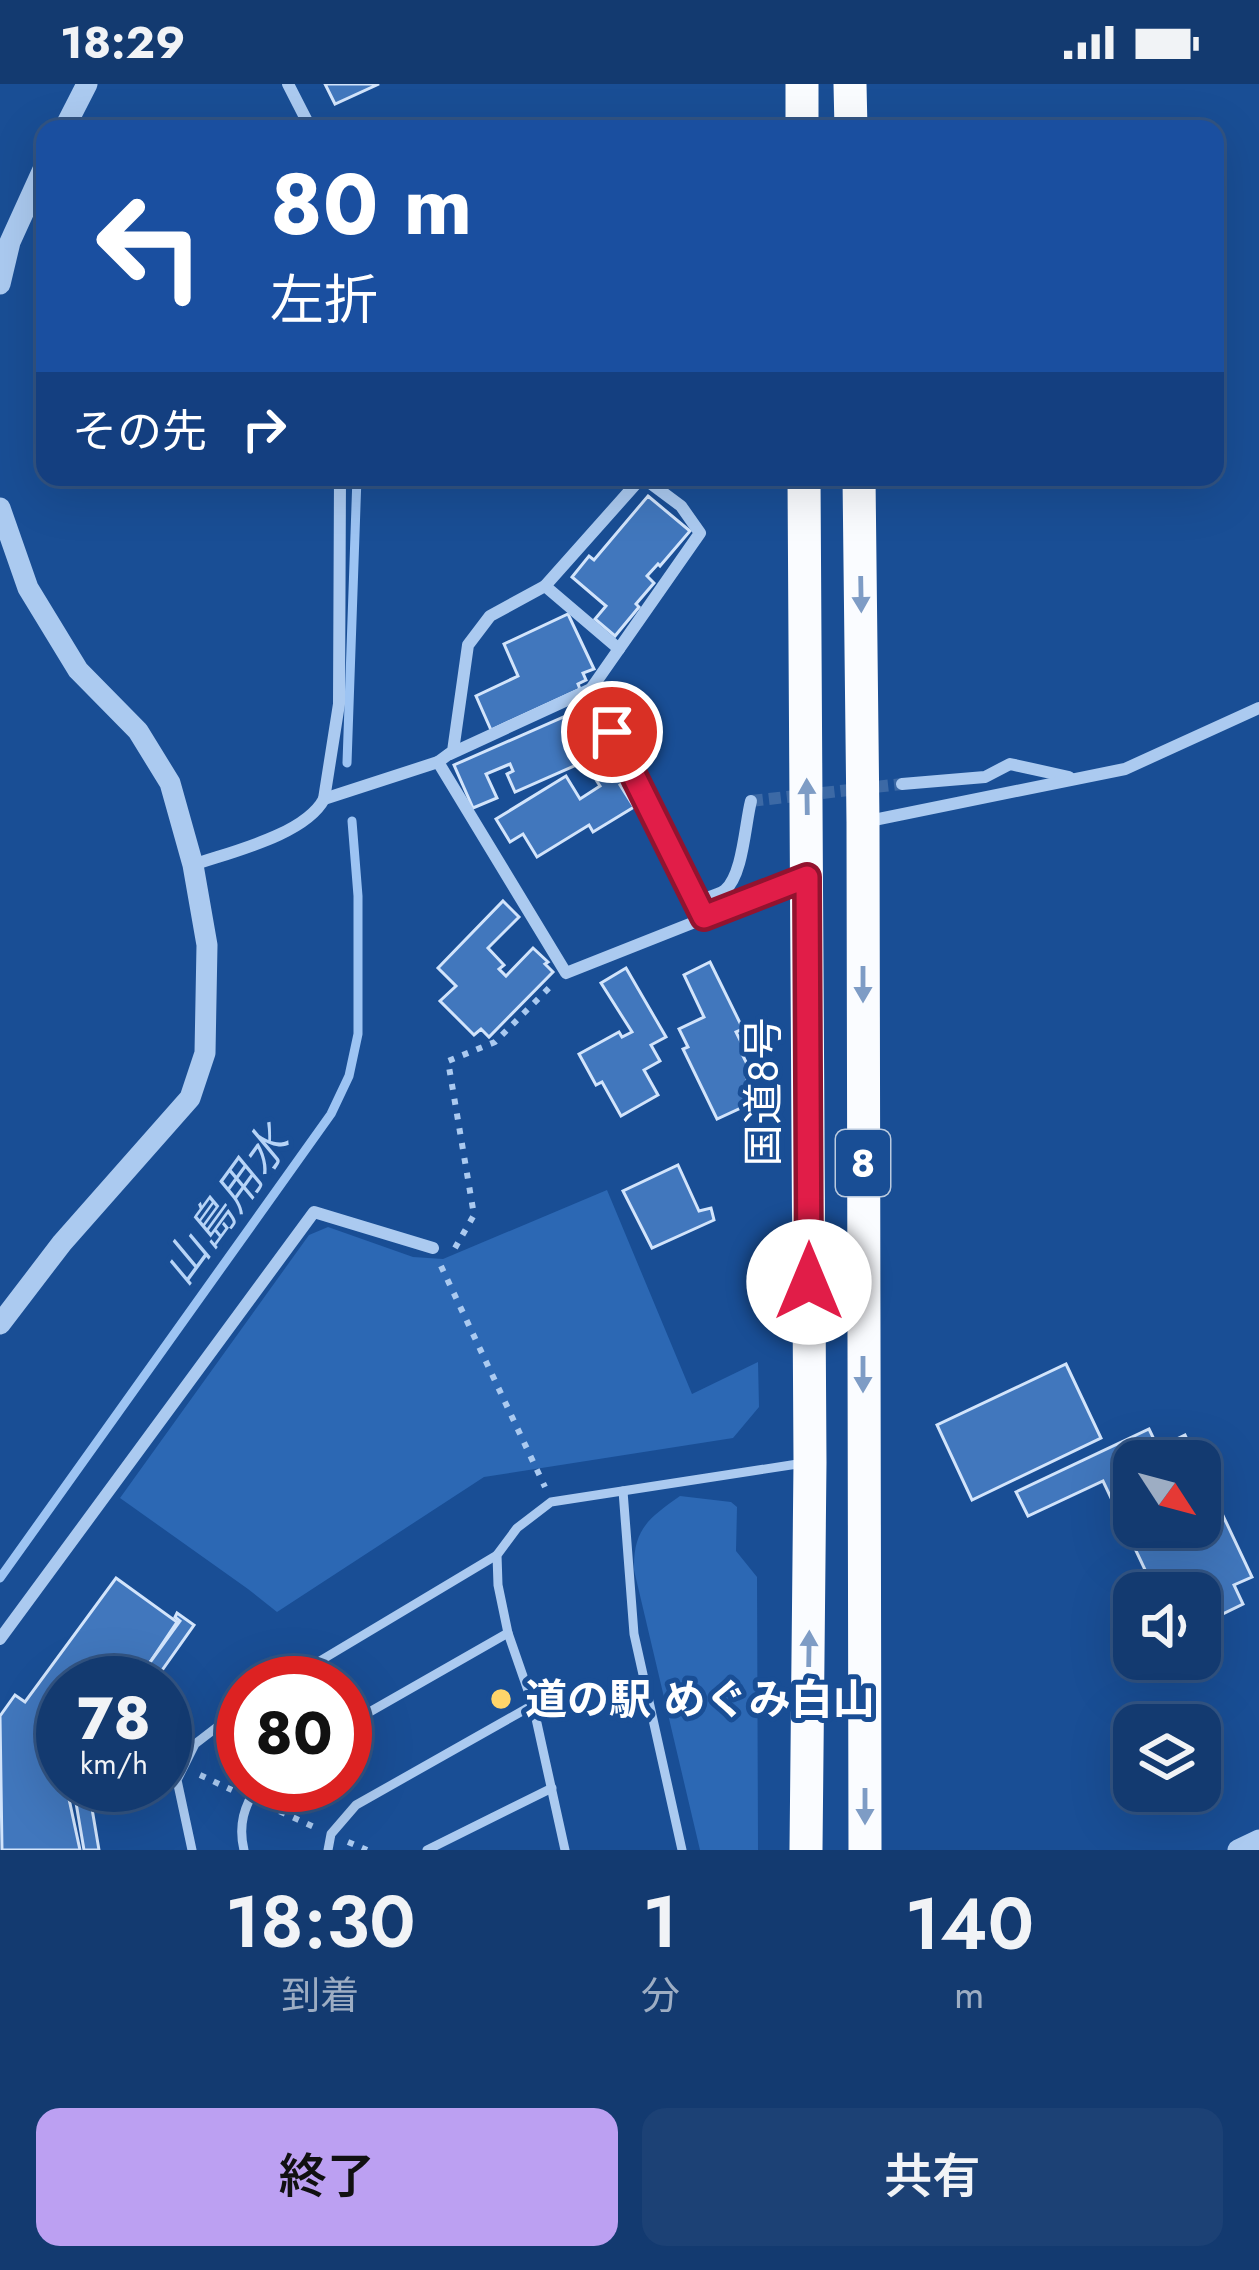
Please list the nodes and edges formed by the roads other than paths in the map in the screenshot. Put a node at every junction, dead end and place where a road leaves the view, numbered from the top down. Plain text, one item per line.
1 (87, 84) edge
2 (288, 84) edge
3 (802, 84) edge
4 (850, 84) edge
5 (69, 120) edge
6 (306, 120) edge
7 (802, 120) edge
8 (851, 120) edge
9 (36, 185) edge
10 (0, 284) edge
11 (340, 486) edge
12 (634, 486) edge
13 (654, 486) edge
14 (804, 486) edge
15 (859, 486) edge
16 (0, 508) edge
17 (545, 586) junction
18 (619, 650) junction
19 (591, 689) junction
20 (1259, 708) edge
21 (442, 759) junction
22 (1078, 779) junction
23 (902, 784) tunnel mouth
24 (324, 799) junction
25 (751, 801) dead end
26 (863, 822) junction
27 (193, 865) junction
28 (807, 877) junction
29 (696, 901) junction
30 (704, 917) junction
31 (433, 1248) road end
32 (0, 1324) edge
33 (810, 1462) junction
34 (623, 1491) junction
35 (497, 1555) junction
36 (508, 1633) junction
37 (0, 1639) edge
38 (328, 1656) edge
39 (533, 1705) junction
40 (372, 1711) edge
41 (216, 1727) edge
42 (552, 1788) junction
43 (244, 1812) edge
44 (1259, 1840) edge
45 (192, 1850) edge
46 (244, 1850) edge
47 (328, 1850) edge
48 (427, 1850) edge
49 (565, 1850) edge
50 (682, 1850) edge
51 (806, 1850) edge
52 (865, 1850) edge
53 (1238, 1850) edge

1 - 5 street
2 - 6 street
3 - 7 highway
4 - 8 highway
9 - 10 street
11 - 24 street
12 - 17 street
13 - 18 street
28 -> 14 highway, 国道8号 / 8
15 -> 26 highway, 8
16 - 27 street
17 - 18 street
17 - 21 street
18 - 19 street
19 - 21 street
19 - 29 street
20 - 22 street
21 - 24 street
21 - 30 street
22 - 23 street
22 - 26 street
24 - 27 street
25 - 29 street
26 -> 52 highway, 8
27 - 32 street
28 - 30 street
28 - 33 highway, 国道8号 / 8
29 - 30 street
31 - 37 street
33 - 34 lane
51 -> 33 highway, 国道8号 / 8
34 - 35 lane
34 - 50 lane
35 - 36 lane
35 - 38 lane
36 - 39 lane
36 - 40 lane
39 - 42 lane
39 - 47 lane
41 - 45 lane
42 - 48 lane
42 - 49 lane
43 - 46 lane
44 - 53 street

